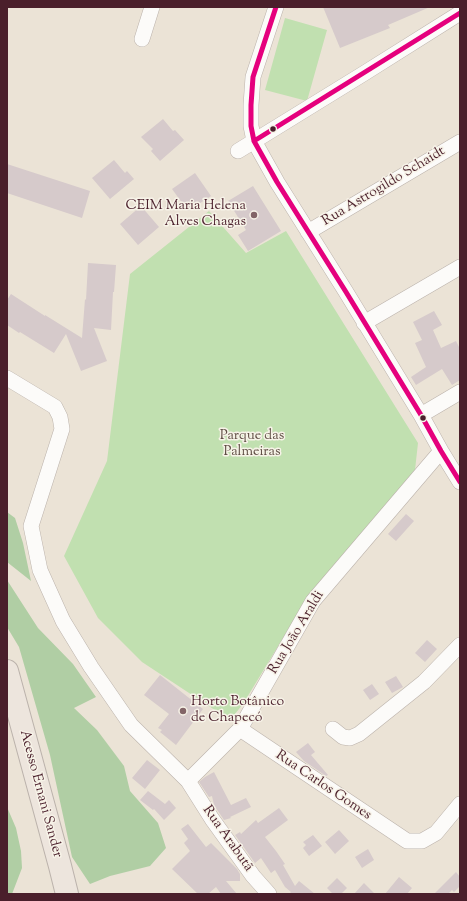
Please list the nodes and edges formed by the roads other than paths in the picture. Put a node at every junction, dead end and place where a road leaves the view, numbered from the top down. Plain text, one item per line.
1 (152, 7) edge
2 (276, 7) edge
3 (460, 13) edge
4 (142, 39) dead end
5 (254, 141) junction
6 (460, 142) edge
7 (238, 151) dead end
8 (308, 232) junction
9 (460, 267) edge
10 (364, 324) junction
11 (7, 378) edge
12 (460, 392) edge
13 (421, 415) junction
14 (441, 451) junction
15 (460, 482) edge
16 (460, 645) edge
17 (7, 671) edge
18 (240, 729) junction
19 (333, 729) dead end
20 (188, 781) junction
21 (460, 804) edge
22 (67, 894) edge
23 (269, 894) edge

1 - 4 street
2 - 5 street
3 - 5 street
5 - 7 street
5 - 8 street
6 - 8 street, Rua Astrogildo Schaidt
8 - 10 street
9 - 10 street
10 - 13 street
11 - 20 street, Rua Arabutã
12 - 13 street
13 - 14 street
14 - 15 street
14 - 18 street, Rua João Araldi
16 - 19 street
17 - 22 highway, Acesso Ernani Sander
18 - 20 street, Rua João Araldi
18 - 21 street, Rua Carlos Gomes
20 - 23 street, Rua Arabutã

